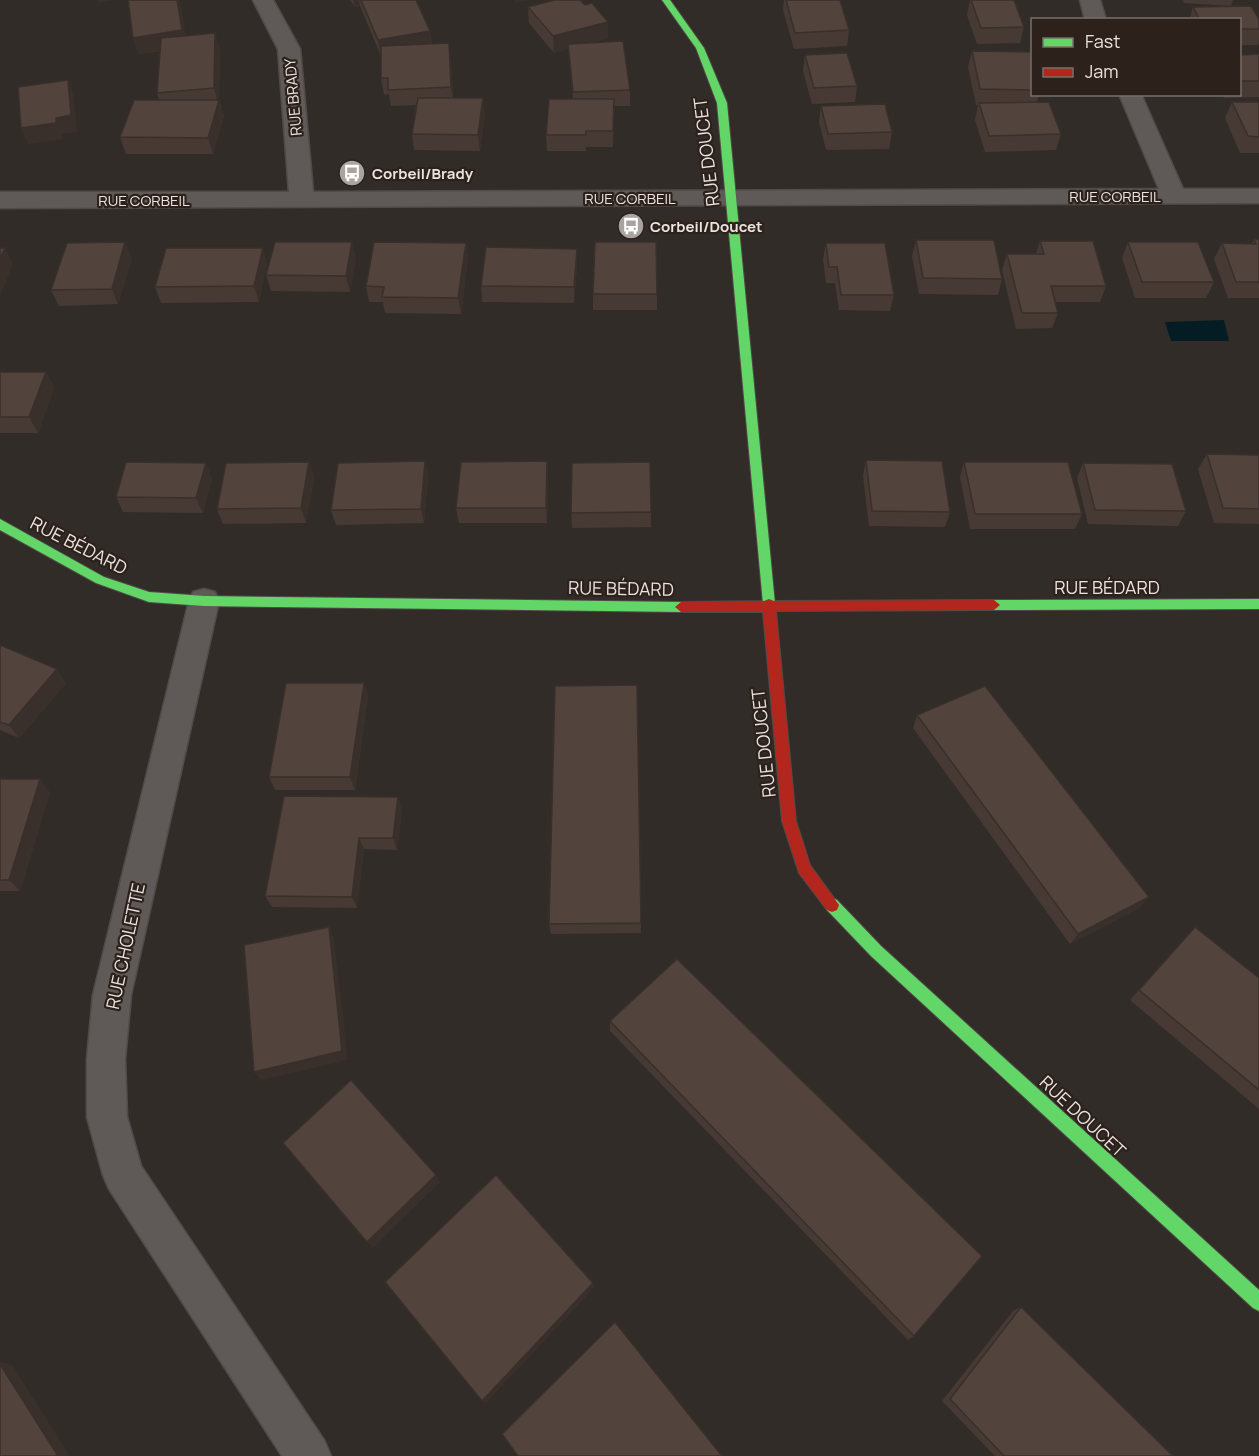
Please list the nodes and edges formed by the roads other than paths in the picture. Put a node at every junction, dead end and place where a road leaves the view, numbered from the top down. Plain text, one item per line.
1 (263, 0) edge
2 (666, 0) edge
3 (1090, 0) edge
4 (1095, 18) edge
5 (1131, 96) edge
6 (1174, 196) junction
7 (1259, 196) edge
8 (730, 198) junction
9 (302, 199) junction
10 (0, 200) edge
11 (0, 524) edge
12 (204, 601) junction
13 (1259, 604) edge
14 (768, 607) junction
15 (1259, 1302) edge
16 (308, 1456) edge

1 - 9 street, RUE BRADY
2 - 8 street, RUE DOUCET
3 - 4 street
5 - 6 street
6 - 7 street, RUE CORBEIL
6 - 8 street, RUE CORBEIL
8 - 9 street, RUE CORBEIL
8 - 14 street, RUE DOUCET
9 - 10 street, RUE CORBEIL
11 - 12 street, RUE BÉDARD
12 - 14 street, RUE BÉDARD
12 - 16 street, RUE CHOLETTE
13 - 14 street, RUE BÉDARD
14 - 15 street, RUE DOUCET

